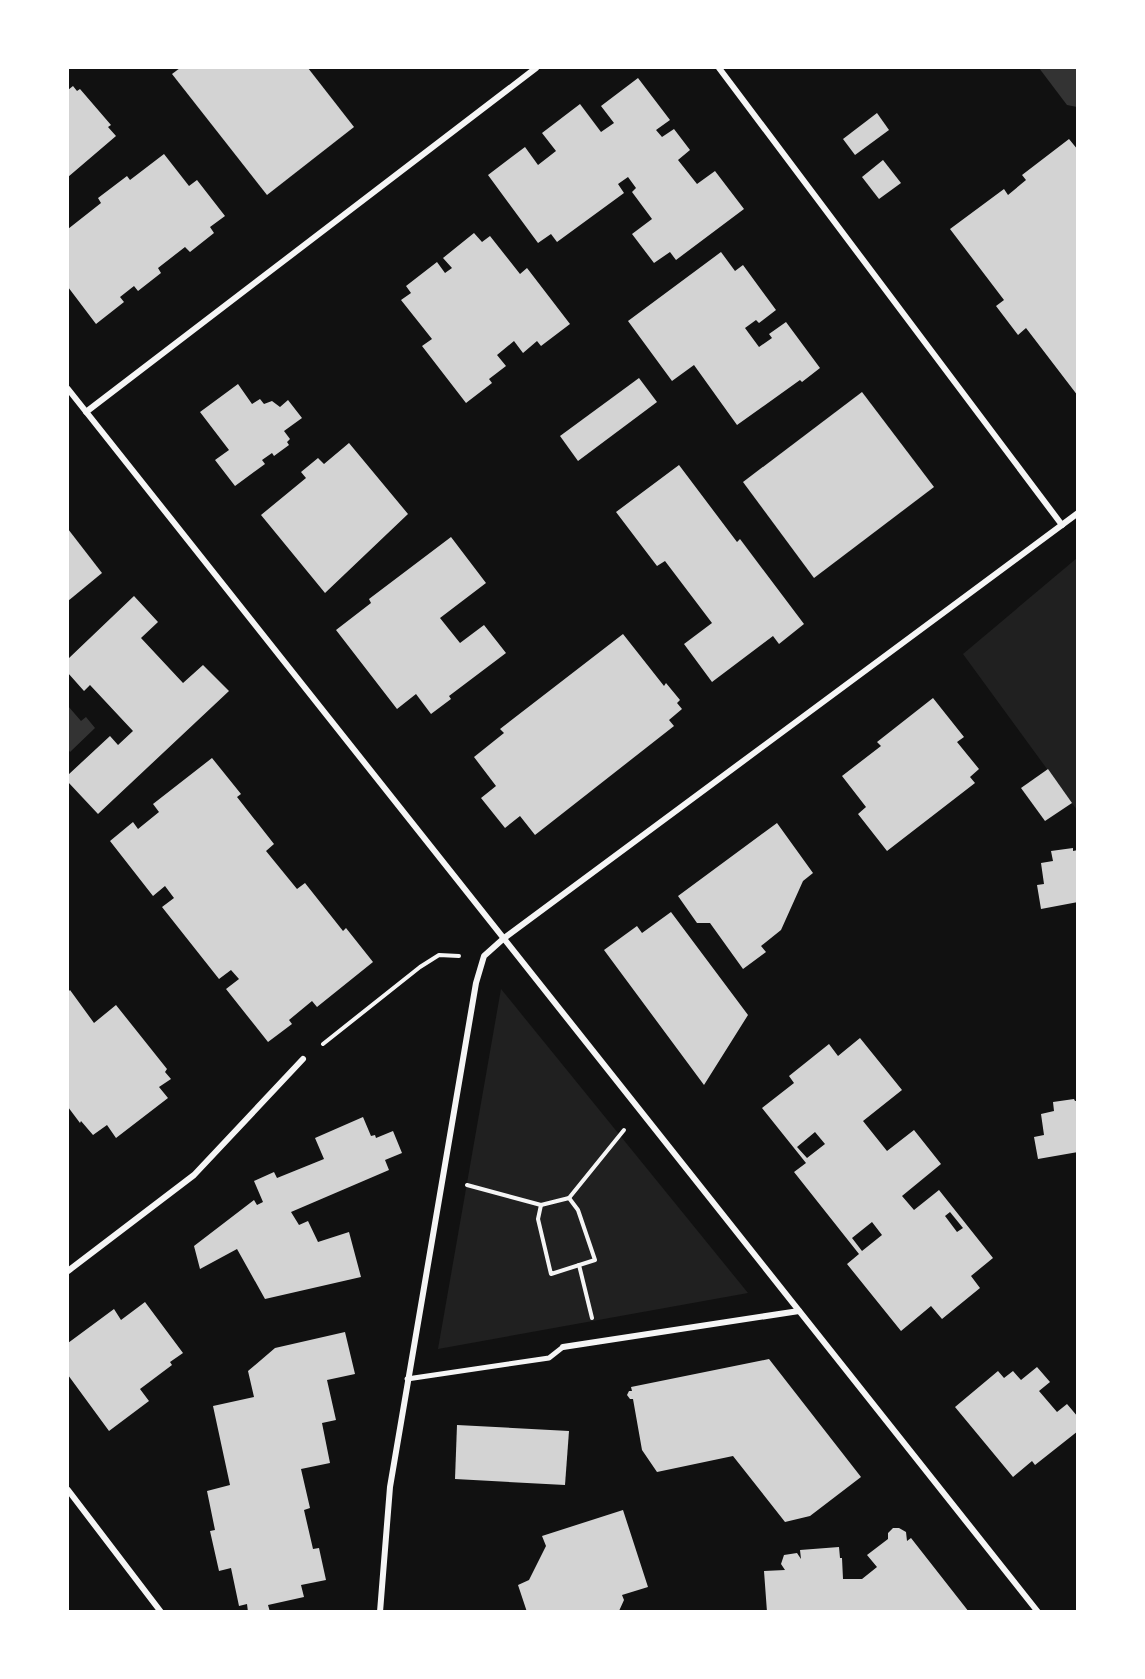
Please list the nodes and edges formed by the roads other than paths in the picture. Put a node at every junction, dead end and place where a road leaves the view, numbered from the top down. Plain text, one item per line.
1 (536, 68) edge
2 (719, 68) edge
3 (68, 389) edge
4 (86, 412) junction
5 (1077, 513) edge
6 (1062, 525) junction
7 (503, 939) junction
8 (303, 1059) road end
9 (68, 1271) edge
10 (799, 1311) junction
11 (563, 1347) joint
12 (407, 1378) junction
13 (68, 1490) edge
14 (161, 1611) edge
15 (380, 1611) edge
16 (1038, 1611) edge

1 - 4 street
2 - 6 street
3 - 4 street
4 - 7 street
5 - 6 street
6 - 7 street
7 - 10 street
7 - 12 street
8 - 9 street
10 - 11 street
10 - 16 street
11 - 12 street
12 - 15 street
13 - 14 street

